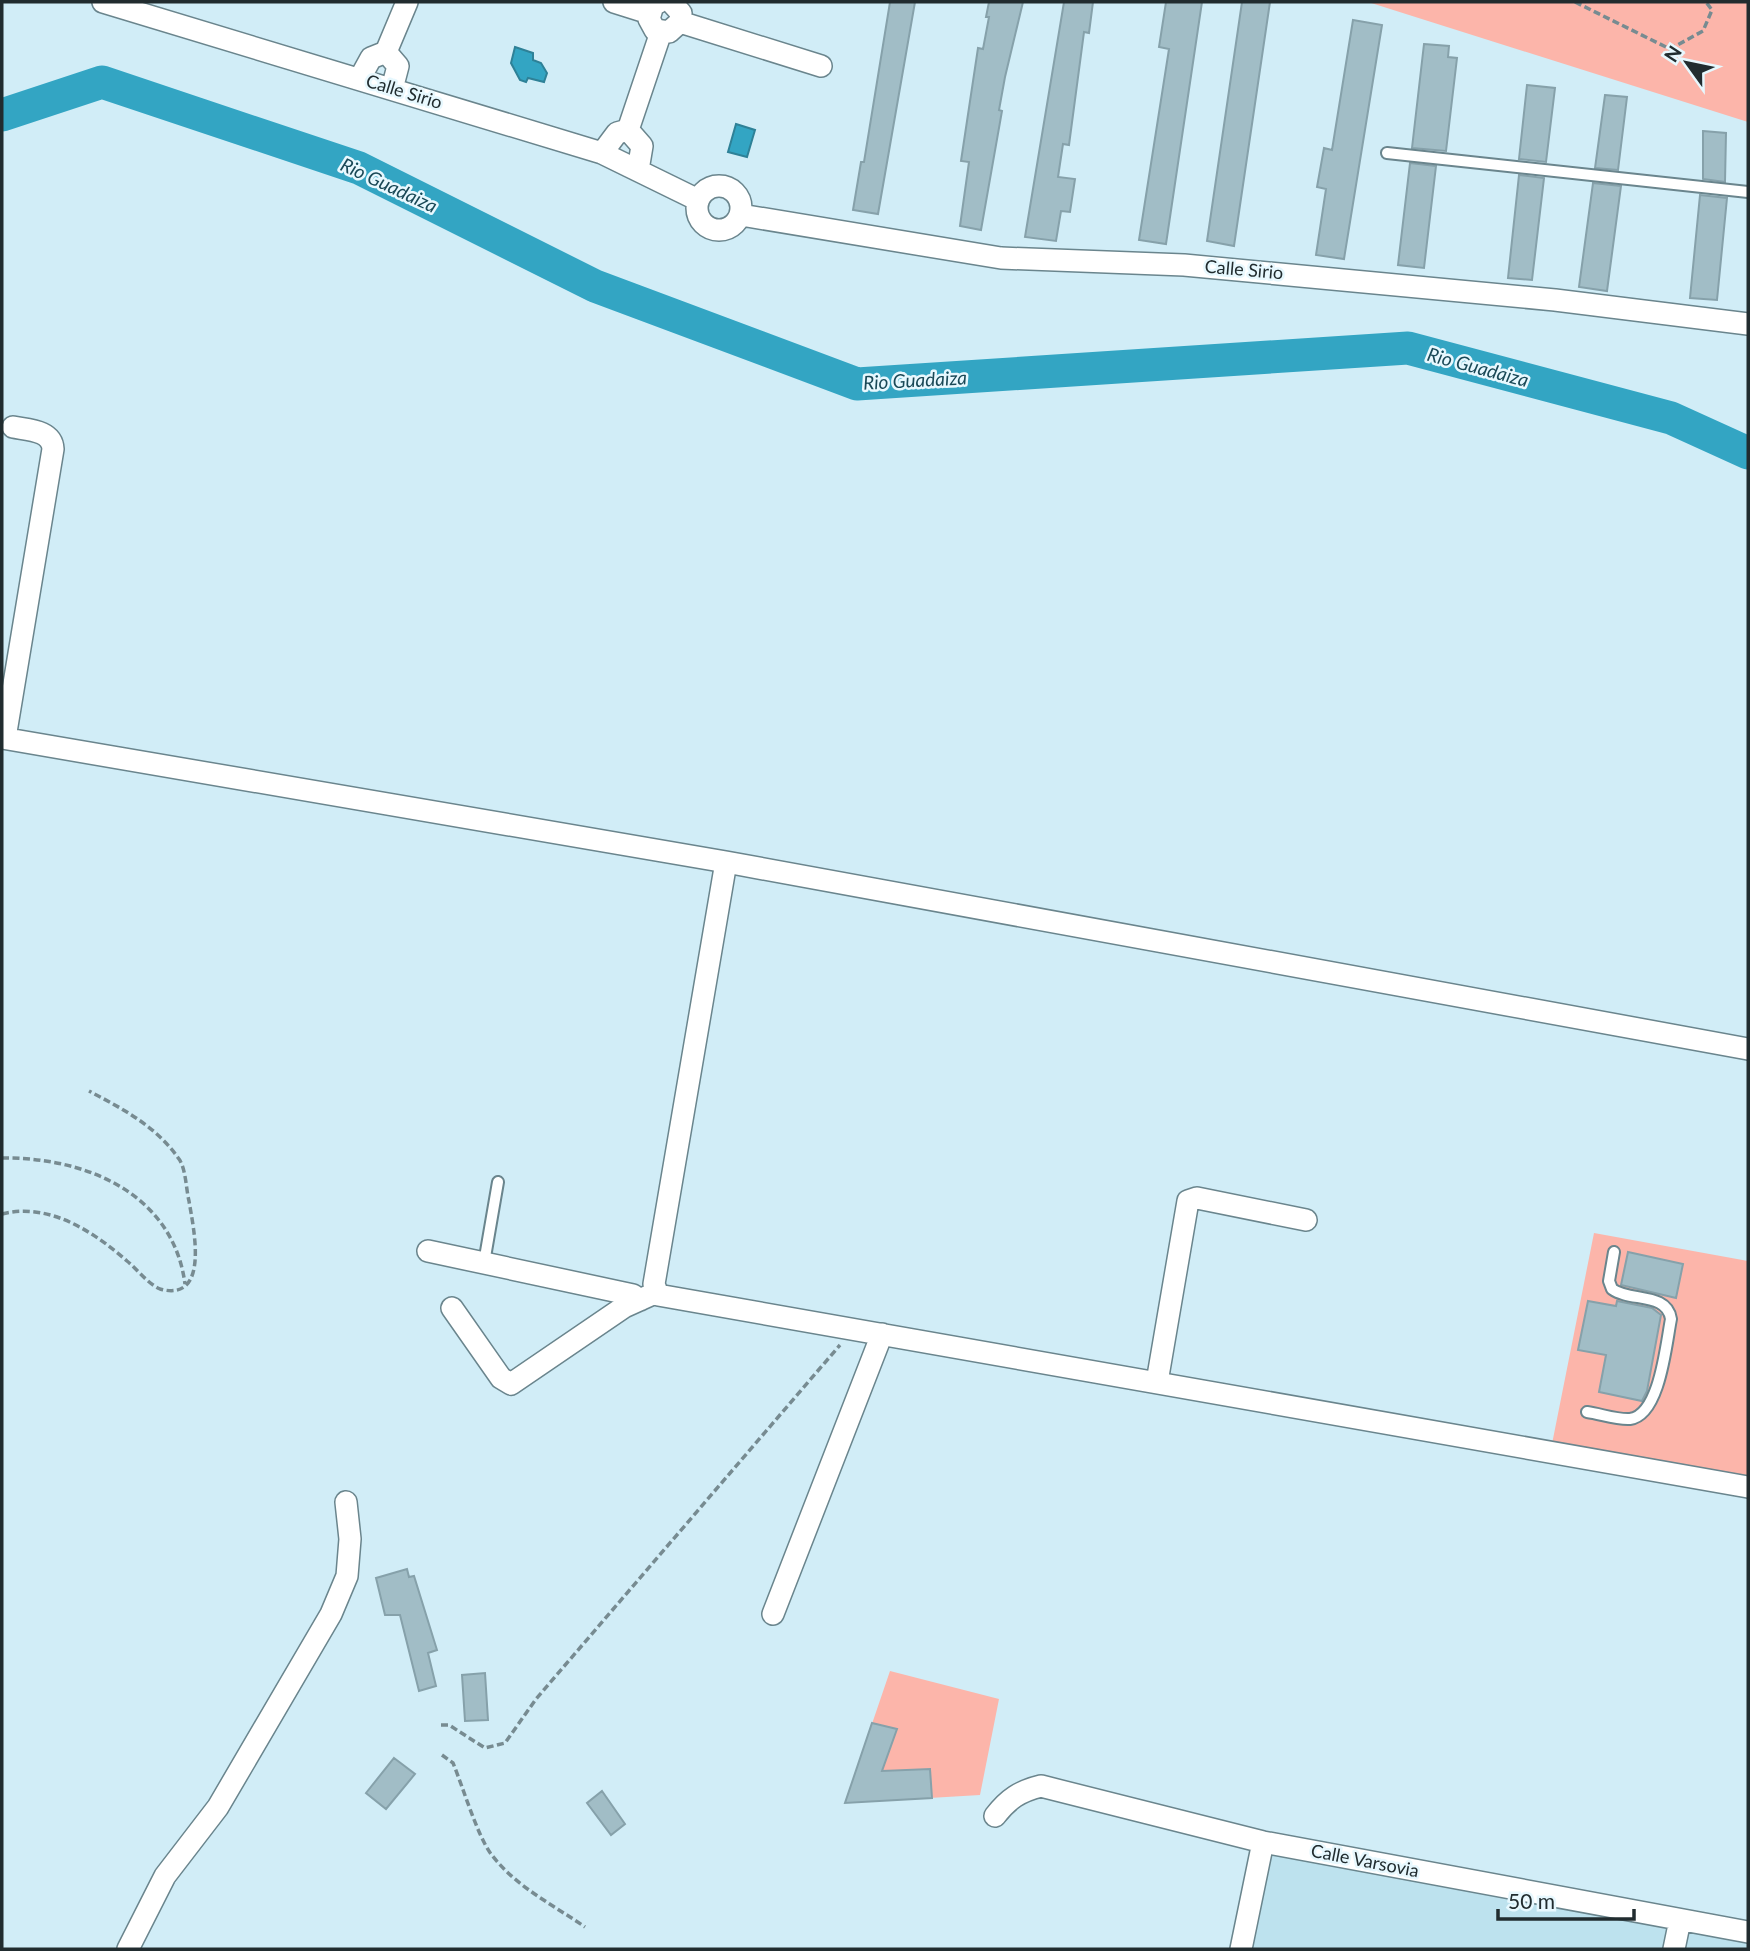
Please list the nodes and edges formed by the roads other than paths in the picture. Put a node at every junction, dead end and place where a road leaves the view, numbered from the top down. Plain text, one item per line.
1 (103, 2) edge
2 (407, 2) edge
3 (614, 2) edge
4 (671, 2) edge
5 (654, 7) edge
6 (680, 22) junction
7 (661, 32) junction
8 (386, 52) junction
9 (821, 66) dead end
10 (360, 78) junction
11 (393, 89) junction
12 (628, 130) junction
13 (603, 153) junction
14 (1387, 153) dead end
15 (638, 170) junction
16 (1748, 192) edge
17 (698, 200) junction
18 (741, 215) junction
19 (1748, 324) edge
20 (13, 427) dead end
21 (3, 738) edge
22 (726, 862) junction
23 (1748, 1049) edge
24 (498, 1182) dead end
25 (1306, 1220) dead end
26 (428, 1251) dead end
27 (1614, 1252) dead end
28 (484, 1263) junction
29 (648, 1296) junction
30 (452, 1308) dead end
31 (883, 1334) junction
32 (1157, 1382) junction
33 (1587, 1412) dead end
34 (1748, 1487) edge
35 (346, 1502) dead end
36 (773, 1614) dead end
37 (995, 1816) dead end
38 (1262, 1842) junction
39 (1680, 1920) junction
40 (1748, 1932) edge
41 (128, 1949) edge
42 (1241, 1949) edge
43 (1674, 1949) edge

1 - 10 street, Calle Sirio
2 - 8 street
3 - 5 street
4 - 6 street
5 - 7 street
6 - 7 street
6 - 9 street
7 - 12 street
8 - 10 street
8 - 11 street
10 - 11 street, Calle Sirio
11 - 13 street, Calle Sirio
12 - 13 street
12 - 15 street
13 - 15 street, Calle Sirio
14 - 16 lane
15 - 17 street, Calle Sirio
17 - 18 street
17 - 18 street
18 - 19 street, Calle Sirio
20 - 21 street
21 - 22 street
22 - 23 street
22 - 29 street
24 - 28 lane
25 - 32 street
26 - 28 street
27 - 33 lane
28 - 29 street
29 - 30 street
29 - 31 street
31 - 32 street
31 - 36 street
32 - 34 street
35 - 41 street
37 - 38 street, Calle Varsovia
38 - 39 street, Calle Varsovia
38 - 42 street
39 - 40 street, Calle Varsovia
39 - 43 street

